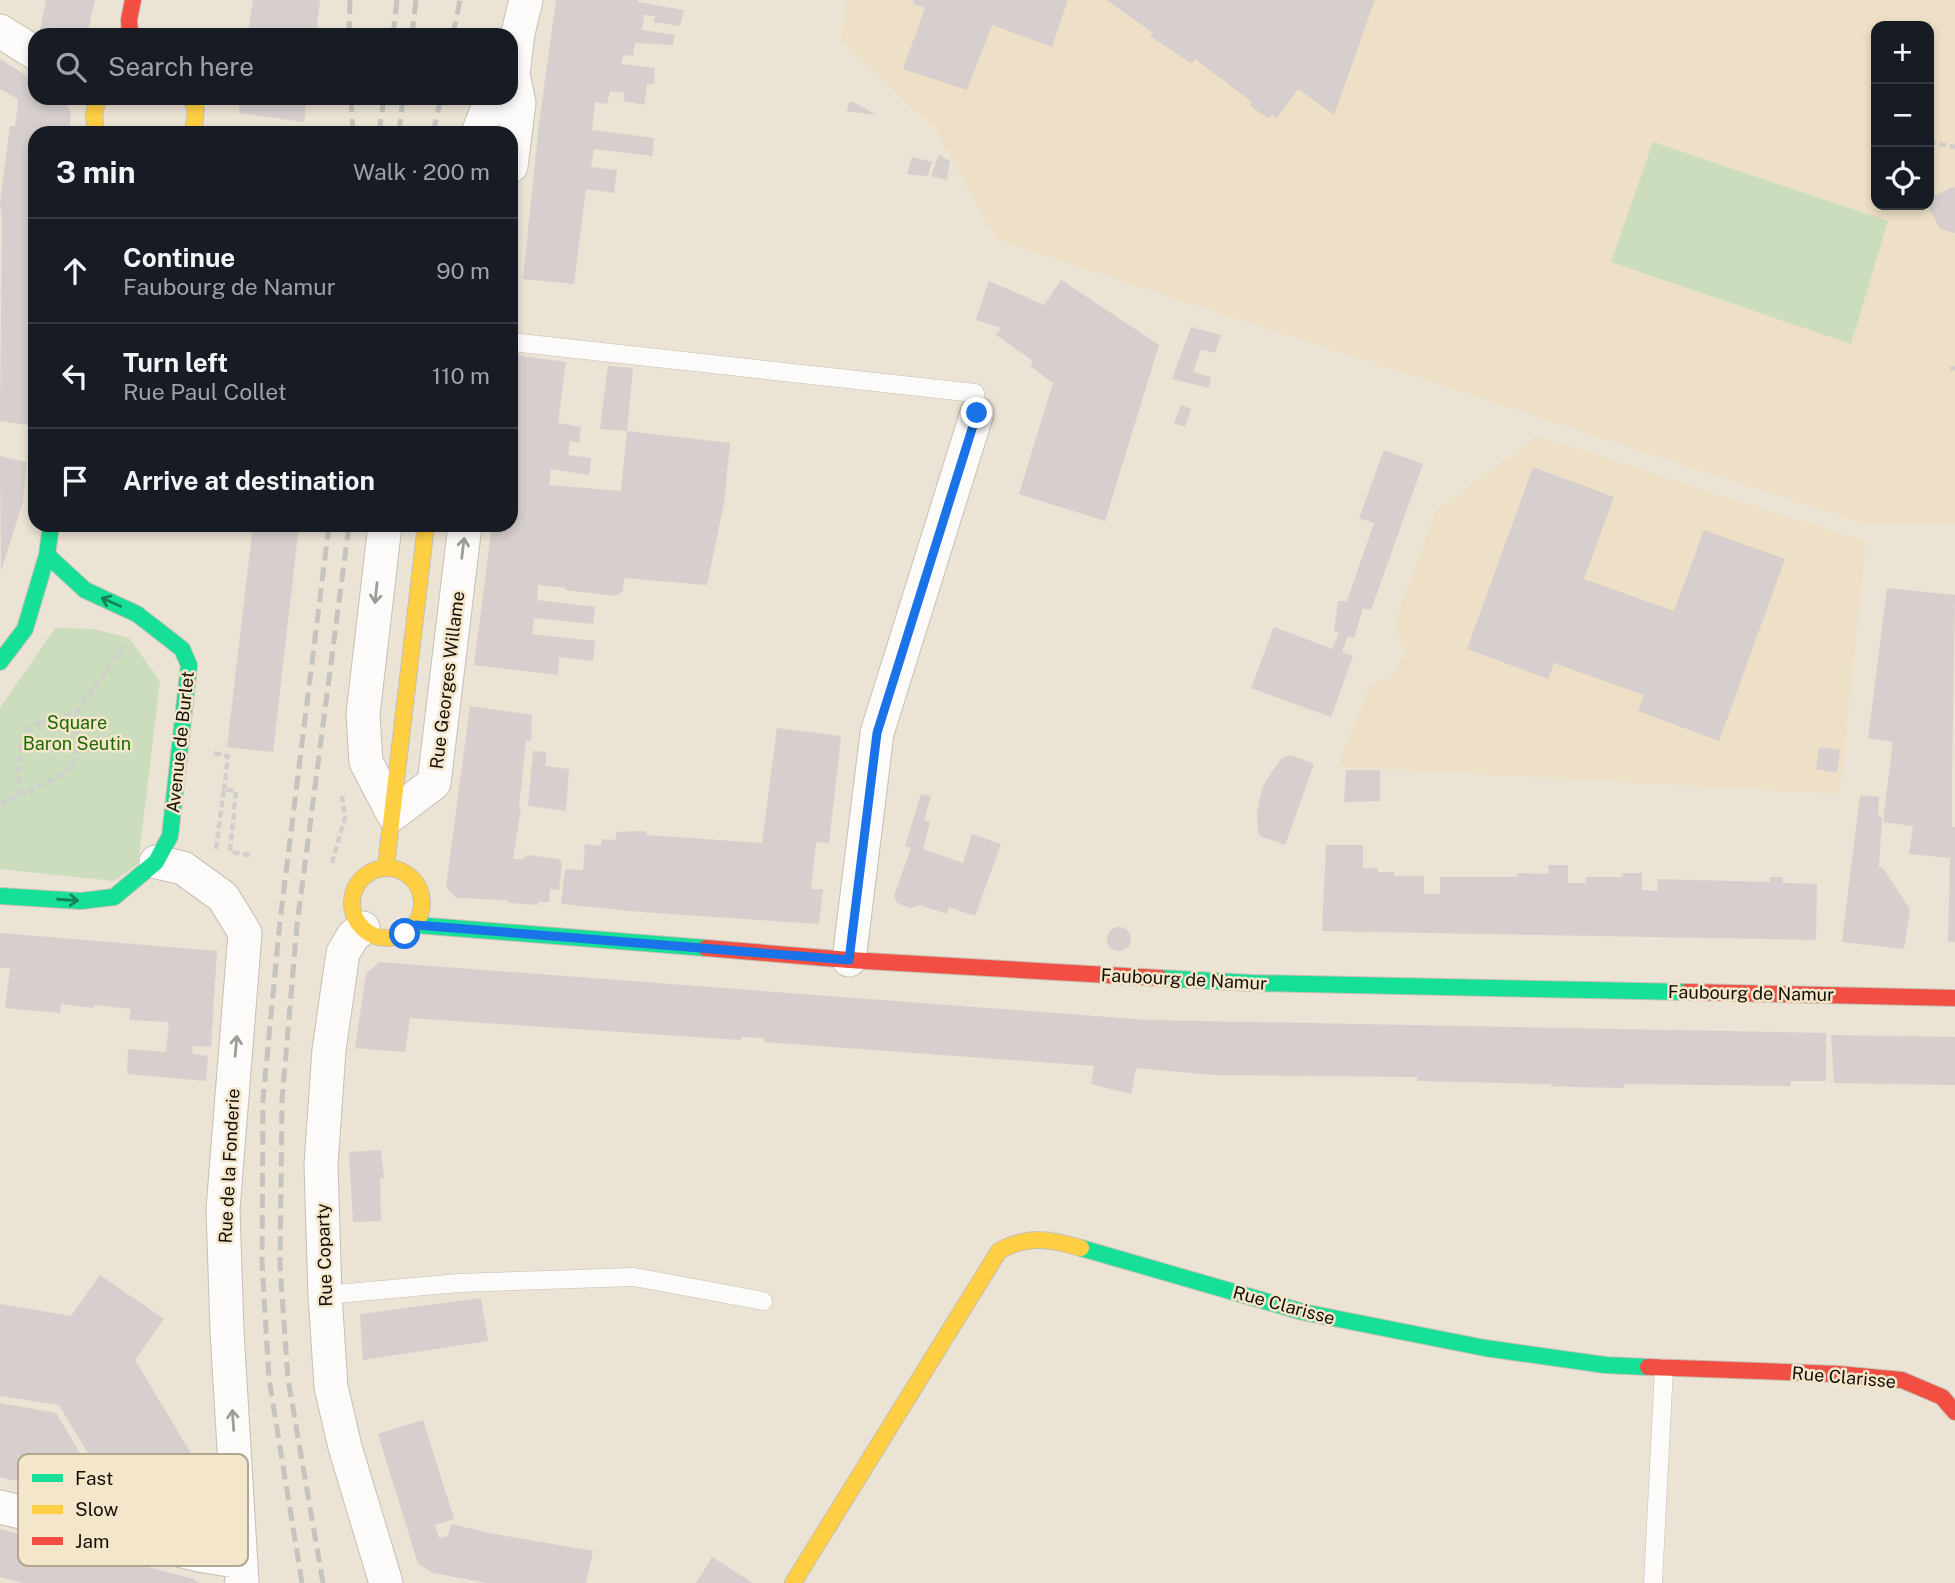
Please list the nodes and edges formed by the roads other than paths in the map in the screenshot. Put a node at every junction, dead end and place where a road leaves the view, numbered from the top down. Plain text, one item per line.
1 (132, 0) edge
2 (526, 0) edge
3 (130, 28) edge
4 (0, 31) edge
5 (518, 33) edge
6 (28, 49) edge
7 (518, 101) edge
8 (96, 105) edge
9 (193, 105) edge
10 (490, 105) edge
11 (95, 126) edge
12 (194, 126) edge
13 (481, 126) edge
14 (516, 126) edge
15 (518, 343) edge
16 (977, 413) joint
17 (50, 532) edge
18 (384, 532) edge
19 (425, 532) edge
20 (464, 532) edge
21 (47, 555) junction
22 (45, 616) dead end
23 (25, 629) junction
24 (0, 662) edge
25 (393, 814) junction
26 (156, 862) junction
27 (386, 866) junction
28 (0, 896) edge
29 (416, 925) junction
30 (363, 928) junction
31 (849, 960) junction
32 (1955, 998) edge
33 (325, 1295) junction
34 (763, 1301) dead end
35 (1664, 1368) junction
36 (1954, 1409) edge
37 (235, 1454) edge
38 (0, 1507) edge
39 (18, 1511) edge
40 (386, 1583) edge
41 (793, 1583) edge
42 (1653, 1583) edge

1 - 3 street
2 - 5 street
4 - 6 street
7 - 14 street
8 - 11 street
9 - 12 street
10 - 13 street
15 - 16 lane
16 - 31 street
17 - 21 street
18 -> 25 street
19 - 25 street
25 -> 20 street, Rue Georges Willame
21 - 23 street
26 -> 21 street, Avenue de Burlet
22 - 23 street
23 - 24 street
25 - 27 street
28 -> 26 street
37 -> 26 street, Rue de la Fonderie
27 - 29 street
27 - 30 street
29 - 30 street
29 - 31 street, Faubourg de Namur
30 - 33 street, Rue Coparty
31 - 32 street, Faubourg de Namur
33 - 34 lane
33 - 40 street, Rue Coparty
35 - 36 street, Rue Clarisse
35 - 41 street, Rue Clarisse
35 - 42 lane
38 - 39 street

